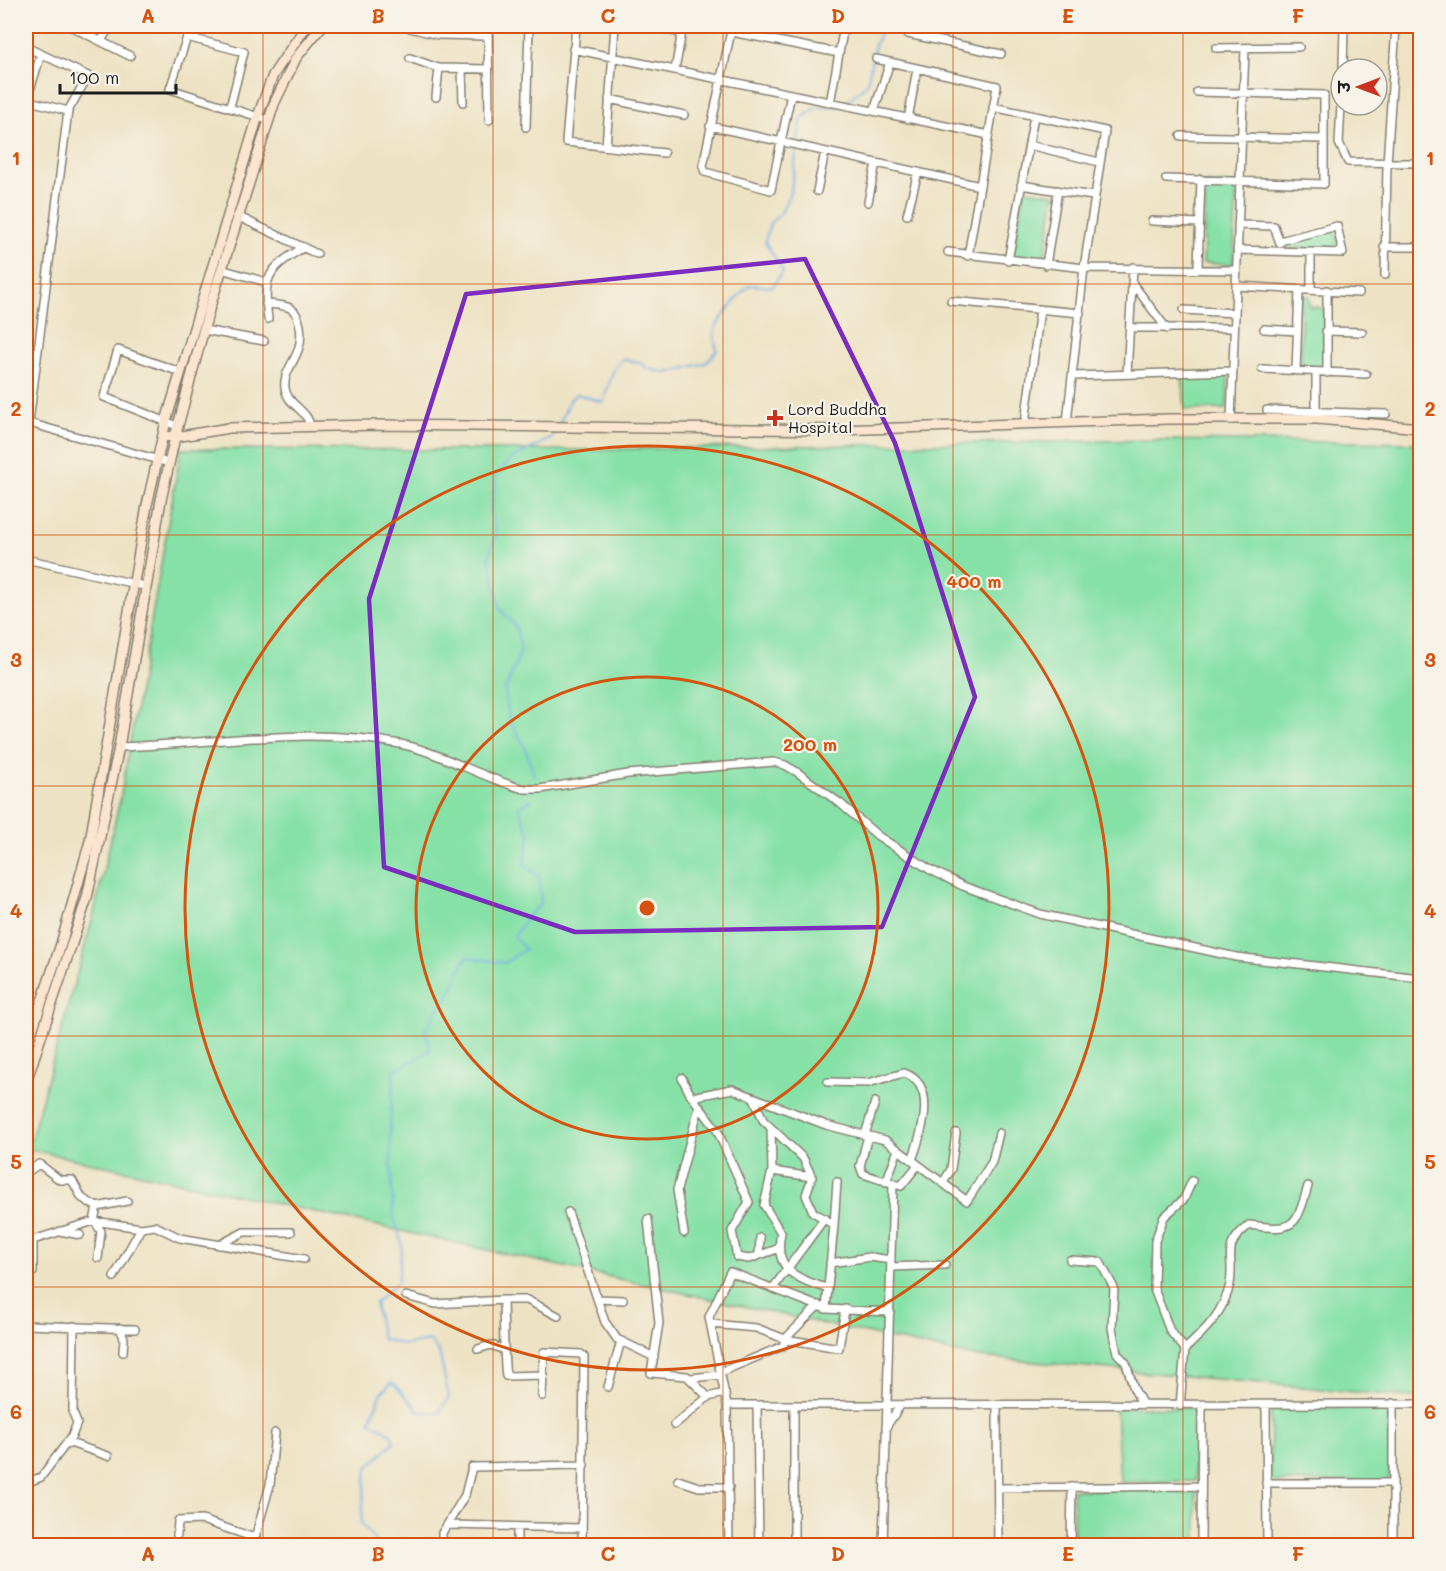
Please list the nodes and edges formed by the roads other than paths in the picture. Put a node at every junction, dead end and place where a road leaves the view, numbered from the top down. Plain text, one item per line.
1 (70, 26) edge
2 (110, 26) edge
3 (306, 26) edge
4 (322, 26) edge
5 (488, 26) edge
6 (529, 26) edge
7 (576, 26) edge
8 (615, 26) edge
9 (655, 26) edge
10 (844, 26) edge
11 (910, 26) edge
12 (1344, 26) edge
13 (1396, 26) edge
14 (1410, 26) edge
15 (410, 28) dead end
16 (682, 29) edge
17 (731, 29) edge
18 (1420, 34) edge
19 (487, 36) junction
20 (101, 41) junction
21 (26, 47) edge
22 (1299, 47) dead end
23 (1216, 48) dead end
24 (573, 49) junction
25 (1245, 49) junction
26 (838, 53) junction
27 (41, 54) junction
28 (1000, 54) dead end
29 (130, 56) dead end
30 (612, 56) junction
31 (1343, 57) edge
32 (410, 58) dead end
33 (876, 59) dead end
34 (890, 62) junction
35 (439, 69) junction
36 (462, 69) junction
37 (488, 69) junction
38 (917, 69) junction
39 (675, 70) junction
40 (721, 80) junction
41 (1197, 92) dead end
42 (1244, 92) junction
43 (791, 94) junction
44 (436, 97) dead end
45 (609, 99) junction
46 (26, 101) edge
47 (463, 102) dead end
48 (832, 103) junction
49 (230, 106) junction
50 (993, 107) junction
51 (68, 111) junction
52 (874, 111) junction
53 (684, 115) dead end
54 (258, 116) junction
55 (1034, 116) junction
56 (1340, 117) edge
57 (908, 119) junction
58 (268, 120) junction
59 (489, 120) dead end
60 (710, 126) junction
61 (526, 127) dead end
62 (989, 135) junction
63 (1180, 136) dead end
64 (1243, 139) junction
65 (1323, 140) junction
66 (781, 142) junction
67 (1029, 145) junction
68 (606, 146) junction
69 (825, 152) junction
70 (664, 153) dead end
71 (1099, 162) junction
72 (876, 163) junction
73 (1387, 164) junction
74 (1420, 164) edge
75 (918, 172) junction
76 (244, 177) junction
77 (1166, 179) dead end
78 (1201, 179) junction
79 (1241, 180) junction
80 (1021, 185) junction
81 (980, 186) junction
82 (1058, 190) junction
83 (817, 191) dead end
84 (1093, 196) junction
85 (868, 202) dead end
86 (907, 215) dead end
87 (237, 216) junction
88 (1152, 221) dead end
89 (1199, 223) junction
90 (1238, 225) junction
91 (1280, 241) junction
92 (304, 247) junction
93 (1384, 247) junction
94 (1420, 247) edge
95 (1237, 250) junction
96 (1283, 251) junction
97 (948, 252) dead end
98 (318, 254) dead end
99 (1311, 254) junction
100 (968, 256) junction
101 (1008, 261) junction
102 (1046, 265) junction
103 (1133, 267) junction
104 (1084, 268) junction
105 (1198, 268) junction
106 (221, 269) junction
107 (1236, 270) junction
108 (1385, 275) dead end
109 (266, 282) junction
110 (1133, 284) junction
111 (1236, 286) junction
112 (1311, 290) junction
113 (1327, 290) junction
114 (1299, 291) junction
115 (1359, 293) dead end
116 (951, 301) dead end
117 (266, 304) junction
118 (1040, 309) junction
119 (1184, 310) dead end
120 (1080, 313) junction
121 (1235, 313) junction
122 (268, 319) dead end
123 (1130, 328) junction
124 (1234, 328) junction
125 (1167, 329) junction
126 (1264, 329) dead end
127 (204, 330) junction
128 (1297, 331) junction
129 (1326, 331) junction
130 (1362, 332) dead end
131 (264, 341) dead end
132 (1262, 369) dead end
133 (1233, 371) junction
134 (1296, 371) junction
135 (180, 372) junction
136 (1316, 372) junction
137 (1327, 373) junction
138 (1126, 374) junction
139 (1366, 374) dead end
140 (1074, 375) junction
141 (1267, 410) dead end
142 (1386, 414) dead end
143 (1316, 416) junction
144 (1231, 420) junction
145 (166, 421) junction
146 (27, 422) edge
147 (1067, 422) junction
148 (1025, 423) junction
149 (177, 426) junction
150 (310, 426) junction
151 (1420, 428) edge
152 (163, 436) junction
153 (175, 437) junction
154 (157, 460) junction
155 (169, 463) junction
156 (26, 559) edge
157 (134, 583) junction
158 (144, 586) junction
159 (119, 747) junction
160 (1420, 978) edge
161 (26, 1049) edge
162 (682, 1078) dead end
163 (828, 1082) dead end
164 (26, 1083) edge
165 (692, 1097) junction
166 (754, 1098) junction
167 (875, 1102) dead end
168 (699, 1107) junction
169 (771, 1128) junction
170 (999, 1132) dead end
171 (956, 1133) dead end
172 (866, 1135) junction
173 (898, 1150) junction
174 (915, 1162) junction
175 (772, 1171) junction
176 (26, 1173) edge
177 (812, 1177) junction
178 (1192, 1181) dead end
179 (837, 1182) dead end
180 (890, 1183) junction
181 (943, 1183) junction
182 (1308, 1186) dead end
183 (127, 1201) dead end
184 (97, 1207) junction
185 (568, 1212) dead end
186 (825, 1218) junction
187 (648, 1219) dead end
188 (94, 1221) junction
189 (834, 1225) junction
190 (141, 1228) junction
191 (57, 1231) junction
192 (291, 1232) dead end
193 (684, 1233) dead end
194 (80, 1235) dead end
195 (760, 1238) dead end
196 (219, 1245) junction
197 (777, 1249) junction
198 (759, 1255) junction
199 (736, 1257) junction
200 (98, 1258) dead end
201 (304, 1259) dead end
202 (1070, 1260) dead end
203 (830, 1263) junction
204 (891, 1264) junction
205 (945, 1265) dead end
206 (788, 1269) junction
207 (730, 1272) junction
208 (26, 1275) edge
209 (114, 1277) dead end
210 (773, 1288) junction
211 (826, 1288) junction
212 (406, 1296) dead end
213 (597, 1299) junction
214 (503, 1300) junction
215 (623, 1300) dead end
216 (822, 1307) junction
217 (845, 1310) junction
218 (890, 1312) junction
219 (558, 1316) dead end
220 (711, 1324) junction
221 (26, 1325) edge
222 (74, 1326) junction
223 (120, 1328) junction
224 (135, 1329) dead end
225 (785, 1339) junction
226 (621, 1341) junction
227 (478, 1349) dead end
228 (502, 1349) junction
229 (1185, 1349) junction
230 (123, 1352) dead end
231 (654, 1356) junction
232 (721, 1374) junction
233 (544, 1375) junction
234 (690, 1378) junction
235 (608, 1386) dead end
236 (725, 1393) junction
237 (542, 1396) dead end
238 (708, 1397) junction
239 (1393, 1403) junction
240 (1420, 1404) edge
241 (728, 1405) junction
242 (757, 1405) junction
243 (794, 1405) junction
244 (1143, 1405) junction
245 (1266, 1405) junction
246 (886, 1406) junction
247 (900, 1406) junction
248 (997, 1406) junction
249 (1180, 1406) junction
250 (1202, 1406) junction
251 (674, 1425) dead end
252 (885, 1429) junction
253 (275, 1433) dead end
254 (68, 1442) junction
255 (108, 1456) dead end
256 (584, 1465) junction
257 (678, 1480) dead end
258 (26, 1483) edge
259 (1266, 1483) junction
260 (1392, 1483) junction
261 (1200, 1486) junction
262 (729, 1487) junction
263 (1072, 1487) junction
264 (998, 1488) junction
265 (447, 1526) junction
266 (517, 1527) junction
267 (582, 1528) junction
268 (177, 1535) dead end
269 (254, 1542) edge
270 (442, 1545) edge
271 (517, 1545) edge
272 (582, 1545) edge
273 (729, 1545) edge
274 (759, 1545) edge
275 (794, 1545) edge
276 (883, 1545) edge
277 (998, 1545) edge
278 (1071, 1545) edge
279 (1201, 1545) edge
280 (1267, 1545) edge
281 (1393, 1545) edge

1 - 20 street
2 - 20 street
3 - 54 street
4 - 58 street
5 - 19 street
6 - 61 street
7 - 24 street
8 - 30 street
9 - 16 street
10 - 26 street
11 - 28 street
12 - 31 street
13 - 73 street
14 - 18 street
15 - 19 street
16 - 39 street
17 - 26 street
17 - 40 street
19 - 37 street
20 - 29 street
21 - 27 street
22 - 25 street
23 - 25 street
24 - 30 street
24 - 68 street
25 - 42 street
26 - 48 street
27 - 46 street
27 - 51 street
30 - 39 street
30 - 45 street
32 - 35 street
33 - 34 street
34 - 38 street
34 - 52 street
35 - 36 street
35 - 44 street
36 - 37 street
36 - 47 street
37 - 59 street
38 - 50 street
38 - 57 street
39 - 40 street
40 - 43 street
40 - 60 street
41 - 42 street
42 - 64 street
42 - 65 street
43 - 48 street
43 - 66 street
45 - 53 street
45 - 68 street
46 - 51 street
48 - 52 street
49 - 49 street
49 - 54 street
50 - 55 street
50 - 62 street
51 - 146 street
52 - 57 street
54 - 58 street
54 - 76 street
55 - 67 street
55 - 71 street
56 - 73 street
57 - 62 street
58 - 76 street
60 - 66 street
60 - 66 street
62 - 81 street
63 - 64 street
64 - 65 street
64 - 79 street
65 - 79 street
66 - 69 street
67 - 71 street
67 - 80 street
68 - 70 street
69 - 72 street
69 - 83 street
71 - 84 street
72 - 75 street
72 - 85 street
73 - 74 street
73 - 93 street
75 - 81 street
75 - 86 street
76 - 87 street
76 - 135 street
77 - 78 street
78 - 79 street
78 - 89 street
79 - 90 street
80 - 82 street
80 - 101 street
81 - 100 street
82 - 84 street
82 - 102 street
84 - 104 street
87 - 92 street
87 - 106 street
88 - 89 street
89 - 105 street
90 - 91 street
90 - 95 street
91 - 96 street
91 - 99 street
92 - 98 street
92 - 109 street
93 - 94 street
93 - 108 street
95 - 96 street
95 - 107 street
96 - 99 street
97 - 100 street
99 - 112 street
100 - 101 street
101 - 102 street
102 - 104 street
103 - 104 street
103 - 105 street
103 - 110 street
104 - 120 street
105 - 107 street
106 - 109 street
106 - 127 street
107 - 111 street
109 - 117 street
110 - 123 street
110 - 125 street
111 - 114 street
111 - 121 street
112 - 113 street
112 - 114 street
113 - 115 street
113 - 129 street
114 - 128 street
116 - 118 street
117 - 122 street
117 - 150 street
118 - 120 street
118 - 148 street
119 - 121 street
120 - 140 street
121 - 124 street
123 - 125 street
123 - 138 street
124 - 125 street
124 - 133 street
126 - 128 street
127 - 131 street
127 - 149 street
128 - 134 street
129 - 130 street
129 - 137 street
132 - 134 street
133 - 138 street
133 - 144 street
134 - 136 street
135 - 145 street
135 - 145 street
136 - 137 street
136 - 143 street
137 - 139 street
138 - 140 street
140 - 147 street
141 - 143 street
142 - 143 street
143 - 144 street
143 - 151 street
144 - 147 street
145 - 149 street
145 - 152 street
146 - 154 street
147 - 148 street
148 - 150 street
149 - 153 street
150 - 153 street
152 - 153 street
152 - 154 street
153 - 155 street
154 - 155 street
154 - 157 street
155 - 158 street
156 - 157 street
157 - 158 street
157 - 161 street
158 - 159 street
159 - 160 street
159 - 164 street
162 - 165 street
163 - 174 street
165 - 166 street
165 - 168 street
166 - 169 street
166 - 172 street
167 - 172 street
168 - 193 street
168 - 199 street
169 - 175 street
169 - 177 street
170 - 181 street
171 - 181 street
172 - 173 street
172 - 180 street
173 - 174 street
173 - 180 street
174 - 180 street
174 - 181 street
175 - 177 street
175 - 197 street
176 - 184 street
177 - 186 street
178 - 229 street
179 - 189 street
180 - 204 street
182 - 229 street
183 - 184 street
184 - 188 street
185 - 213 street
186 - 189 street
186 - 206 street
187 - 231 street
188 - 190 street
188 - 191 street
188 - 200 street
189 - 203 street
190 - 196 street
190 - 209 street
191 - 194 street
191 - 208 street
192 - 196 street
195 - 198 street
196 - 201 street
197 - 198 street
197 - 206 street
198 - 199 street
199 - 207 street
202 - 244 street
203 - 204 street
203 - 211 street
204 - 205 street
204 - 218 street
206 - 210 street
206 - 211 street
207 - 210 street
207 - 220 street
210 - 216 street
211 - 216 street
212 - 214 street
213 - 215 street
213 - 226 street
214 - 219 street
214 - 228 street
216 - 217 street
216 - 225 street
217 - 218 street
217 - 225 street
218 - 246 street
220 - 225 street
220 - 232 street
221 - 222 street
222 - 223 street
222 - 254 street
223 - 224 street
223 - 230 street
225 - 232 street
226 - 231 street
226 - 235 street
227 - 228 street
228 - 233 street
229 - 249 street
231 - 234 street
232 - 234 street
232 - 236 street
233 - 237 street
233 - 256 street
234 - 238 street
236 - 238 street
236 - 241 street
238 - 251 street
239 - 240 street
239 - 245 street
239 - 260 street
241 - 242 street
241 - 262 street
242 - 243 street
242 - 274 street
243 - 246 street
243 - 275 street
244 - 248 street
244 - 249 street
245 - 250 street
245 - 259 street
246 - 247 street
246 - 252 street
247 - 248 street
247 - 252 street
248 - 264 street
249 - 250 street
250 - 261 street
252 - 276 street
253 - 269 street
254 - 255 street
254 - 258 street
256 - 265 street
256 - 267 street
257 - 262 street
259 - 260 street
259 - 280 street
260 - 281 street
261 - 263 street
261 - 279 street
262 - 273 street
263 - 264 street
263 - 278 street
264 - 277 street
265 - 266 street
265 - 270 street
266 - 267 street
266 - 271 street
267 - 272 street
268 - 269 street

